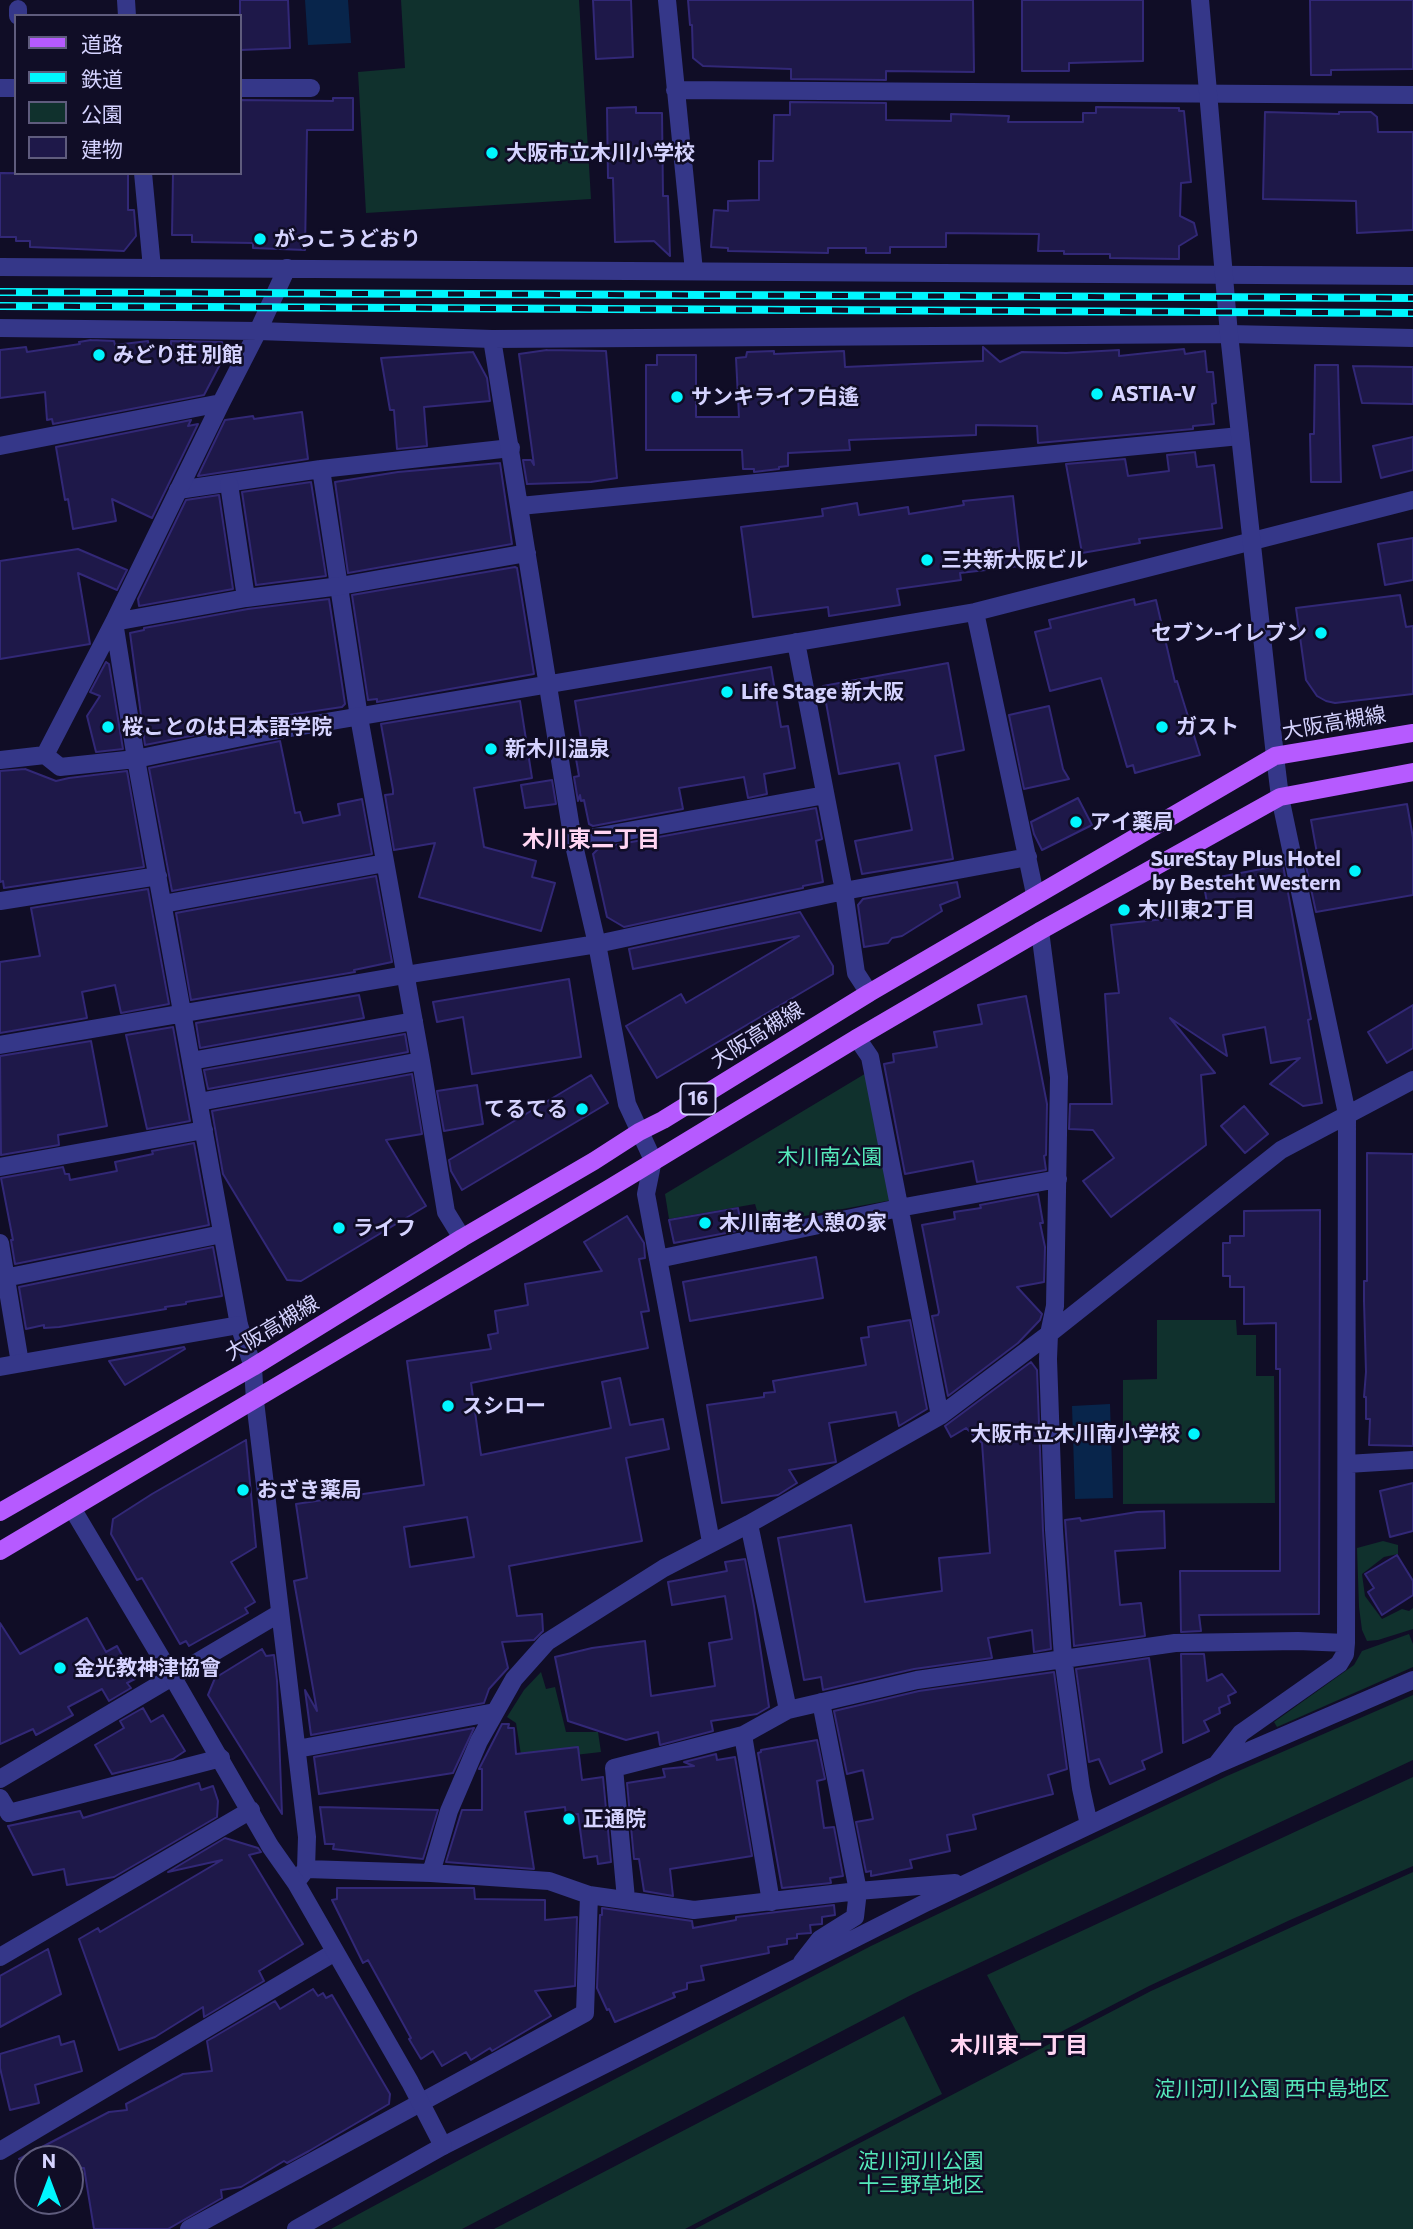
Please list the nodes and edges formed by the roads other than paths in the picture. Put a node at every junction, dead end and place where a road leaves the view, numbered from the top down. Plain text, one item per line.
1 (667, 0) edge
2 (1200, 0) edge
3 (242, 88) edge
4 (311, 88) dead end
5 (675, 90) junction
6 (1208, 94) junction
7 (1413, 94) edge
8 (143, 175) edge
9 (0, 267) edge
10 (152, 268) junction
11 (286, 268) junction
12 (694, 271) junction
13 (1224, 276) junction
14 (1413, 276) edge
15 (0, 328) edge
16 (258, 331) junction
17 (1229, 334) junction
18 (1413, 338) edge
19 (492, 339) junction
20 (221, 403) junction
21 (1240, 436) junction
22 (0, 446) edge
23 (511, 448) junction
24 (321, 469) junction
25 (229, 484) junction
26 (178, 490) junction
27 (1413, 500) edge
28 (520, 506) junction
29 (1251, 543) junction
30 (527, 553) junction
31 (340, 586) junction
32 (246, 598) junction
33 (975, 612) junction
34 (114, 622) junction
35 (796, 642) junction
36 (549, 684) junction
37 (359, 717) junction
38 (1413, 733) edge
39 (45, 755) junction
40 (1275, 756) junction
41 (136, 759) junction
42 (0, 760) edge
43 (1413, 772) edge
44 (825, 795) junction
45 (1280, 797) junction
46 (573, 841) junction
47 (1028, 857) junction
48 (385, 863) junction
49 (158, 876) junction
50 (844, 891) junction
51 (1035, 894) junction
52 (0, 901) edge
53 (163, 904) junction
54 (1040, 931) junction
55 (597, 944) junction
56 (405, 975) junction
57 (869, 993) junction
58 (183, 1014) junction
59 (414, 1021) junction
60 (857, 1038) junction
61 (0, 1045) edge
62 (191, 1061) junction
63 (421, 1061) junction
64 (1413, 1080) edge
65 (199, 1102) junction
66 (1347, 1114) junction
67 (204, 1130) junction
68 (639, 1132) junction
69 (653, 1160) junction
70 (0, 1167) edge
71 (1058, 1179) junction
72 (899, 1208) junction
73 (222, 1234) junction
74 (462, 1238) junction
75 (0, 1243) edge
76 (658, 1259) junction
77 (3, 1279) edge
78 (239, 1325) junction
79 (1049, 1334) junction
80 (20, 1363) junction
81 (0, 1367) edge
82 (253, 1367) junction
83 (255, 1401) junction
84 (940, 1416) junction
85 (1413, 1460) edge
86 (1347, 1464) junction
87 (72, 1508) junction
88 (0, 1512) edge
89 (749, 1524) junction
90 (711, 1542) junction
91 (0, 1551) edge
92 (279, 1612) junction
93 (1346, 1643) junction
94 (1063, 1657) junction
95 (172, 1676) junction
96 (1413, 1680) edge
97 (821, 1702) junction
98 (788, 1710) junction
99 (495, 1712) junction
100 (743, 1735) junction
101 (297, 1749) junction
102 (221, 1758) junction
103 (1216, 1765) junction
104 (0, 1779) edge
105 (0, 1798) edge
106 (251, 1810) junction
107 (1089, 1825) junction
108 (431, 1873) junction
109 (301, 1876) junction
110 (969, 1882) junction
111 (858, 1891) junction
112 (589, 1895) junction
113 (626, 1899) junction
114 (771, 1902) junction
115 (335, 1952) junction
116 (0, 1957) edge
117 (797, 1967) junction
118 (420, 2101) junction
119 (443, 2146) junction
120 (0, 2151) edge
121 (189, 2229) edge
122 (296, 2229) edge

1 - 5 street
2 - 6 street
3 - 4 street
5 - 6 street
5 - 12 street
6 - 7 street
6 - 13 street
8 - 10 street
9 - 10 street
10 - 11 street
11 - 12 street
11 - 16 street
12 - 13 street
13 - 14 street
13 - 17 street
15 - 16 street
16 - 19 street
16 - 20 street
17 - 18 street
17 - 19 street
17 - 21 street
19 - 23 street
20 - 22 street
20 - 26 street
21 - 28 street
21 - 29 street
23 - 24 street
23 - 28 street
24 - 25 street
24 - 31 street
25 - 26 street
25 - 32 street
26 - 34 street
27 - 29 street
28 - 30 street
29 - 33 street
29 - 40 street
30 - 31 street
30 - 36 street
31 - 32 street
31 - 37 street
32 - 34 street
33 - 35 street
33 - 47 street
34 - 39 street
34 - 41 street
35 - 36 street
35 - 44 street
36 - 37 street
36 - 46 street
37 - 41 street
37 - 48 street
38 - 40 main road, 大阪高槻線 / 16
39 - 41 street
39 - 42 street
40 - 45 street
40 - 51 main road, 大阪高槻線 / 16
41 - 49 street
43 - 45 main road, 16
44 - 46 street
44 - 50 street
45 - 54 main road, 16
45 - 66 street
46 - 55 street
47 - 50 street
47 - 51 street
48 - 53 street
48 - 56 street
49 - 52 street
49 - 53 street
50 - 55 street
50 - 57 street
51 - 57 main road, 大阪高槻線 / 16
53 - 58 street
54 - 60 main road, 16
54 - 71 street
55 - 56 street
55 - 68 street
56 - 58 street
56 - 59 street
57 - 68 main road, 大阪高槻線 / 16
58 - 61 street
58 - 62 street
59 - 62 street
59 - 63 street
60 - 69 main road, 16
60 - 72 street
62 - 65 street
63 - 65 street
63 - 74 street
64 - 66 street
65 - 67 street
66 - 79 street
66 - 86 street
67 - 70 street
67 - 73 street
68 - 69 street
68 - 74 main road, 大阪高槻線 / 16
69 - 76 street
69 - 83 main road, 16
71 - 72 street
71 - 79 street
72 - 76 street
72 - 84 street
73 - 77 street
73 - 78 street
74 - 82 main road, 大阪高槻線 / 16
75 - 77 street
76 - 90 street
77 - 80 street
78 - 80 street
78 - 82 street
79 - 84 street
79 - 94 street
80 - 81 street
82 - 83 street
82 - 88 main road, 大阪高槻線 / 16
83 - 87 main road, 16
83 - 92 street
84 - 89 street
85 - 86 street
86 - 93 street
87 - 91 main road, 16
87 - 95 street
89 - 90 street
89 - 98 street
90 - 99 street
92 - 95 street
92 - 101 street
93 - 94 street
93 - 103 street
94 - 97 street
94 - 107 street
95 - 102 street
95 - 104 street
96 - 103 street
97 - 98 street
97 - 111 street
98 - 100 street
99 - 101 street
99 - 108 street
100 - 113 street
100 - 114 street
101 - 109 street
102 - 105 street
102 - 106 street
103 - 107 street
106 - 109 street
106 - 116 street
107 - 110 street
108 - 109 street
108 - 112 street
109 - 115 street
110 - 111 street
110 - 117 street
111 - 114 street
111 - 117 street
112 - 113 street
112 - 118 street
113 - 114 street
115 - 118 street
115 - 120 street
117 - 119 street
118 - 119 street
118 - 121 street
119 - 122 street

